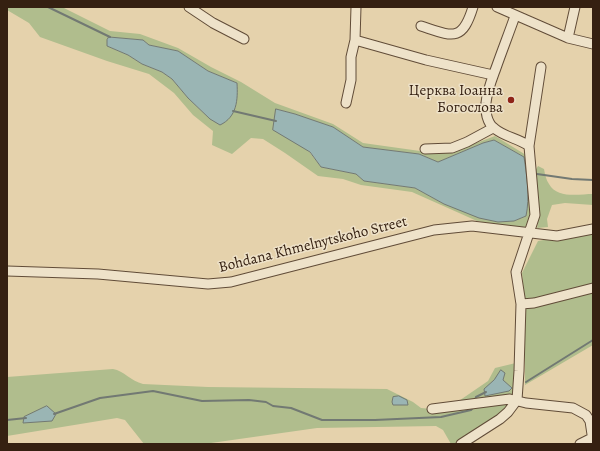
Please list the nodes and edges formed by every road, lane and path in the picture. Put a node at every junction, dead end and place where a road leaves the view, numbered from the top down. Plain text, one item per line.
1 (189, 7) edge
2 (356, 7) edge
3 (473, 7) edge
4 (497, 7) edge
5 (575, 7) edge
6 (515, 16) junction
7 (421, 26) dead end
8 (568, 38) junction
9 (244, 39) dead end
10 (355, 40) junction
11 (593, 44) edge
12 (541, 67) dead end
13 (494, 75) junction
14 (346, 103) dead end
15 (493, 128) junction
16 (529, 146) junction
17 (425, 149) dead end
18 (593, 229) edge
19 (529, 232) junction
20 (7, 271) edge
21 (593, 288) edge
22 (521, 304) junction
23 (517, 400) junction
24 (432, 409) dead end
25 (593, 440) edge
26 (461, 444) edge
27 (580, 444) edge

1 - 9 street
2 - 10 street
3 - 7 street
4 - 6 street
5 - 8 street
6 - 8 street
6 - 13 street
8 - 11 street
10 - 13 street
10 - 14 street
12 - 16 street
13 - 15 street
15 - 16 street
15 - 17 street
16 - 19 street
18 - 19 street, Bohdana Khmelnytskoho Street
19 - 20 street, Bohdana Khmelnytskoho Street
19 - 22 street
21 - 22 street
22 - 23 street
23 - 24 street
23 - 25 street
23 - 26 street
25 - 27 street

